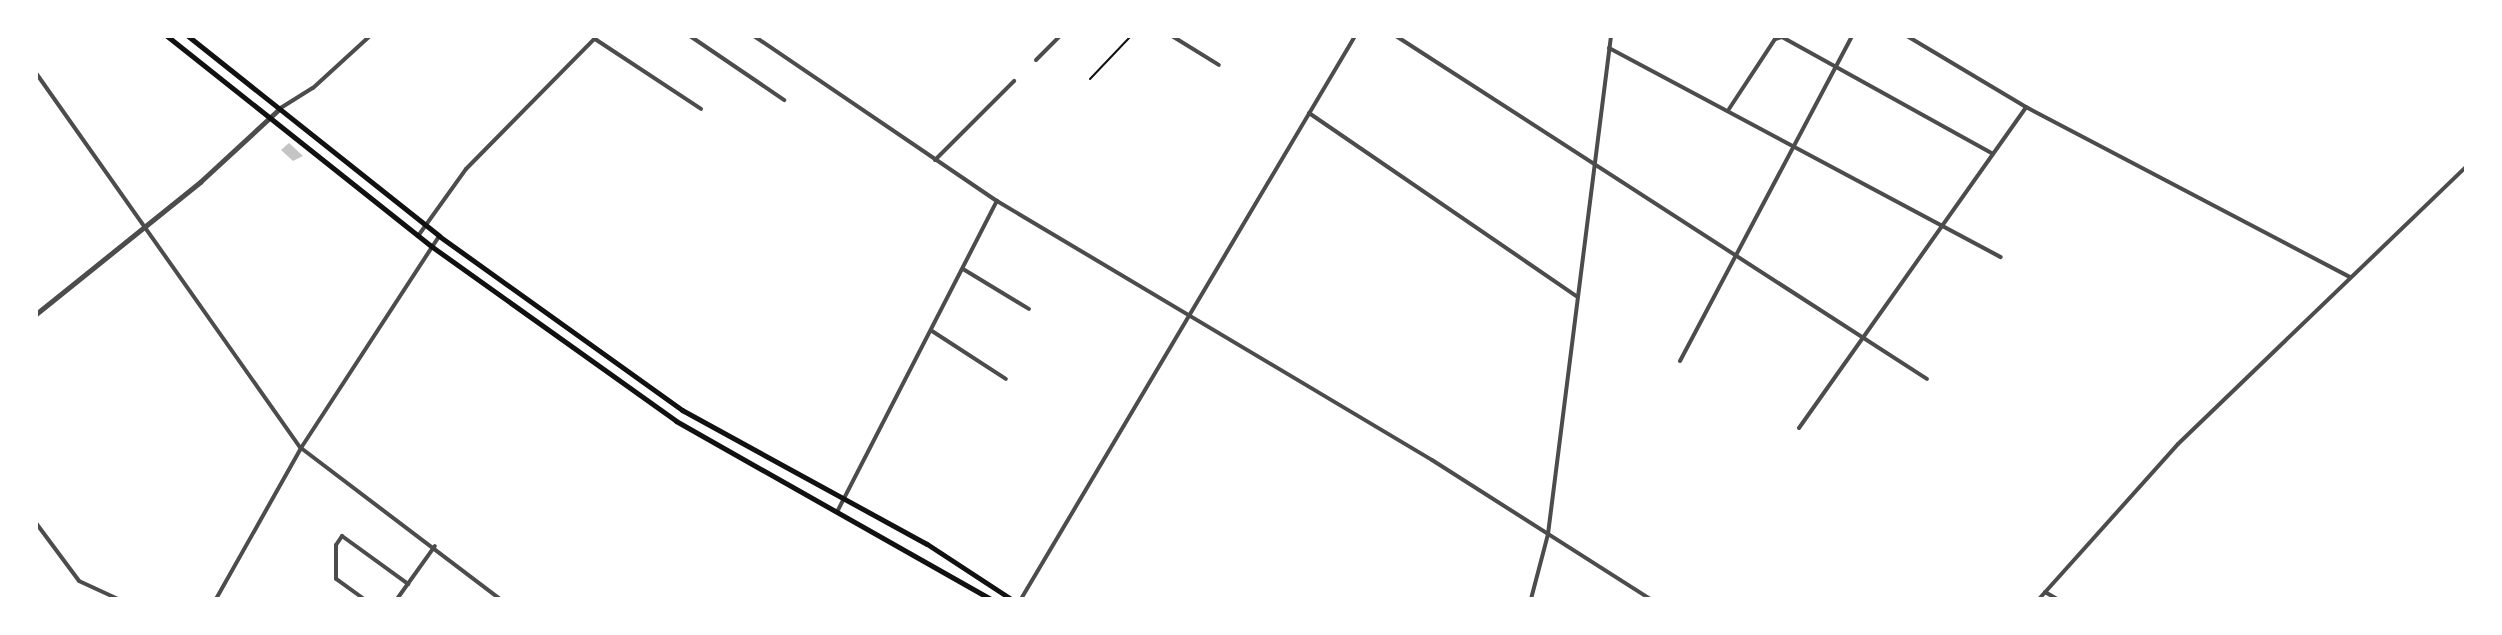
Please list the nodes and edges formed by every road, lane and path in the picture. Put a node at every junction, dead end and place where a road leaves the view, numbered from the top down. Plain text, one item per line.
1 (167, 36) edge
2 (188, 36) edge
3 (370, 36) edge
4 (690, 36) edge
5 (754, 36) edge
6 (1060, 36) edge
7 (1131, 36) edge
8 (1172, 36) edge
9 (1355, 36) edge
10 (1396, 36) edge
11 (1611, 36) edge
12 (1852, 36) edge
13 (1907, 36) edge
14 (596, 37) edge
15 (1609, 48) junction
16 (1036, 60) dead end
17 (1219, 65) dead end
18 (1835, 65) junction
19 (36, 73) edge
20 (1090, 79) dead end
21 (1014, 81) dead end
22 (784, 100) dead end
23 (2026, 107) junction
24 (279, 109) junction
25 (701, 109) dead end
26 (1729, 109) junction
27 (1309, 113) junction
28 (269, 120) junction
29 (1794, 145) junction
30 (1993, 154) junction
31 (935, 160) junction
32 (1594, 167) junction
33 (2466, 167) edge
34 (997, 201) junction
35 (424, 224) junction
36 (144, 226) junction
37 (1943, 226) junction
38 (418, 236) junction
39 (439, 236) junction
40 (431, 246) junction
41 (1735, 255) junction
42 (2001, 257) dead end
43 (963, 269) junction
44 (2350, 277) junction
45 (1576, 296) junction
46 (1029, 309) dead end
47 (36, 314) edge
48 (559, 320) junction
49 (1190, 320) junction
50 (932, 331) junction
51 (550, 333) junction
52 (1863, 338) junction
53 (1680, 361) dead end
54 (1006, 379) dead end
55 (1927, 379) dead end
56 (682, 410) junction
57 (676, 421) junction
58 (1799, 428) dead end
59 (301, 448) junction
60 (844, 500) junction
61 (837, 512) junction
62 (36, 523) edge
63 (1548, 534) junction
64 (435, 546) junction
65 (408, 584) junction
66 (2045, 592) junction
67 (118, 599) edge
68 (216, 599) edge
69 (364, 599) edge
70 (397, 599) edge
71 (500, 599) edge
72 (990, 599) edge
73 (1011, 599) edge
74 (1021, 599) edge
75 (1531, 599) edge
76 (1650, 599) edge
77 (2039, 599) edge
78 (2057, 599) edge

1 - 28 main road
2 - 24 main road
3 - 24 street
4 - 22 street
5 - 31 street
6 - 16 street
7 - 20 path
8 - 17 street
9 - 27 street
10 - 32 street
11 - 15 street
12 - 18 street
13 - 23 street
14 - 25 street
14 - 35 street
15 - 26 street
15 - 32 street
18 - 26 street
18 - 29 street
18 - 30 street
19 - 36 street
21 - 31 street
23 - 30 street
23 - 44 street
24 - 28 street
24 - 35 main road
26 - 29 street
27 - 45 street
27 - 49 street
28 - 36 street
28 - 38 main road
29 - 37 street
29 - 41 street
30 - 37 street
31 - 34 street
32 - 41 street
32 - 45 street
33 - 44 street
34 - 43 street
34 - 49 street
35 - 38 street
35 - 39 main road
36 - 47 street
36 - 59 street
37 - 42 street
37 - 52 street
38 - 40 main road
39 - 40 street
39 - 48 main road
40 - 51 main road
40 - 59 street
41 - 52 street
41 - 53 street
43 - 46 street
43 - 50 street
44 - 66 street
45 - 63 street
48 - 51 main road
48 - 56 main road
49 - 63 street
49 - 74 street
50 - 54 street
50 - 60 street
51 - 57 main road
52 - 55 street
52 - 58 street
56 - 57 main road
56 - 60 main road
57 - 61 main road
59 - 64 street
59 - 68 street
60 - 61 street
60 - 73 main road
61 - 72 main road
62 - 67 street
63 - 75 street
63 - 76 street
64 - 65 street
64 - 71 street
65 - 69 street
65 - 70 street
66 - 77 street
66 - 78 street

